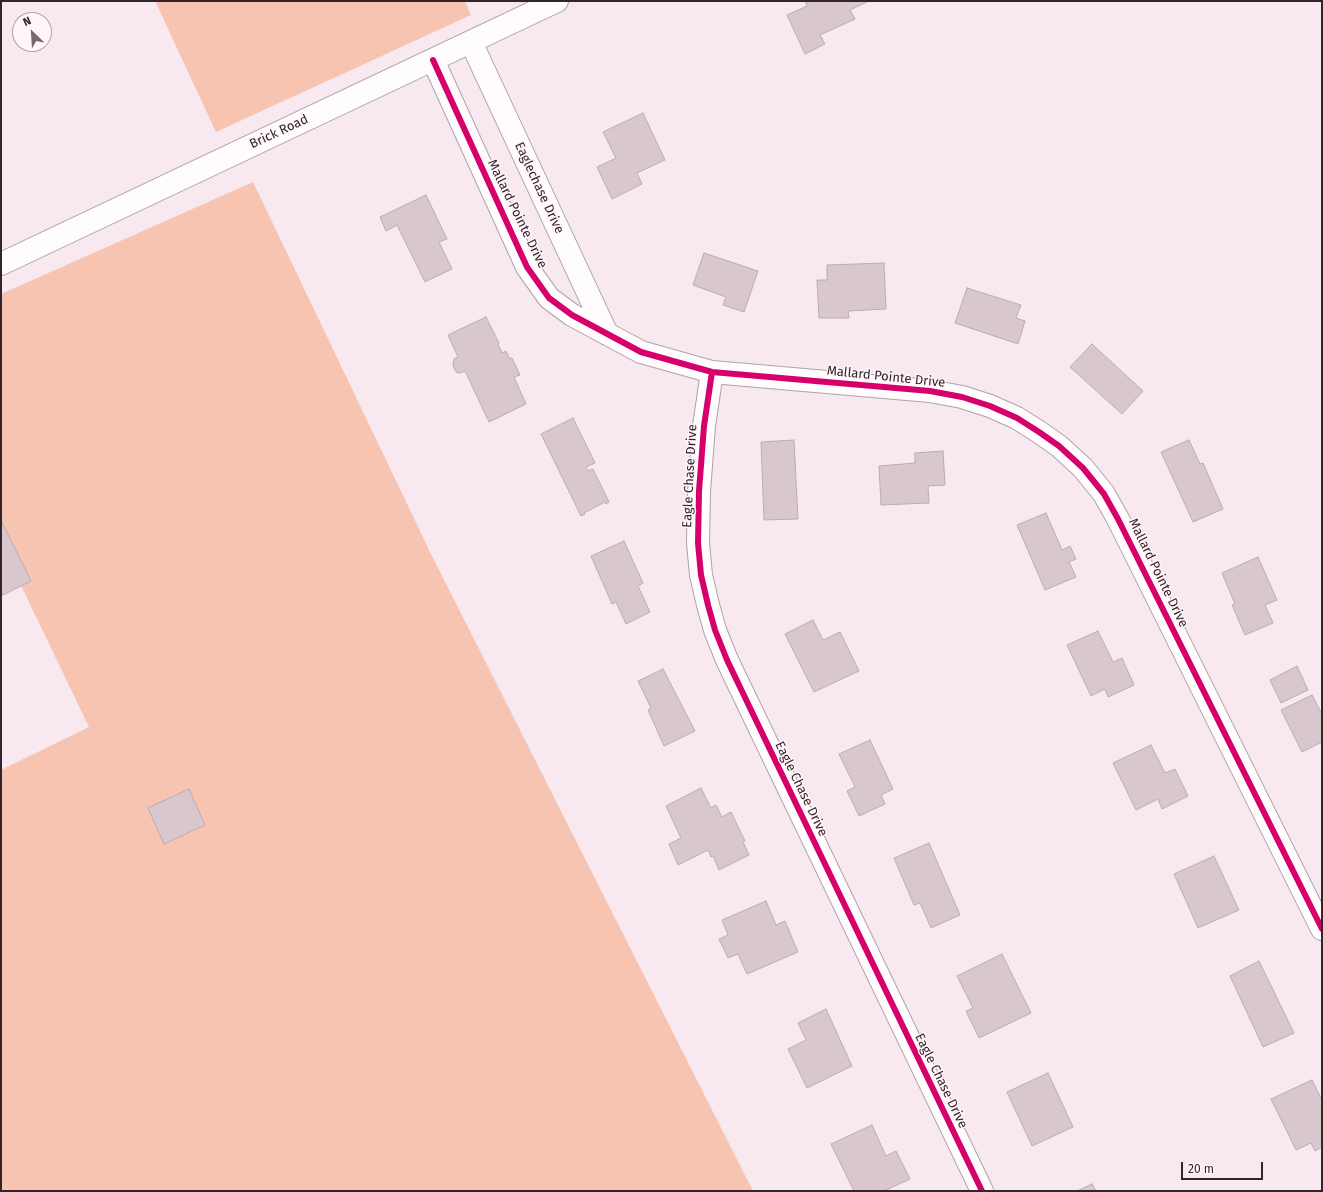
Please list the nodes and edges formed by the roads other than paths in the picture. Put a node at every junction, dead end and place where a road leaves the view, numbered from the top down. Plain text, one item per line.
1 (557, 1) edge
2 (471, 42) junction
3 (433, 60) junction
4 (1, 264) edge
5 (607, 334) junction
6 (712, 372) junction
7 (1322, 929) edge
8 (982, 1191) edge

1 - 2 street, Brick Road
2 - 3 street, Brick Road
2 - 5 street, Eaglechase Drive
3 - 4 street, Brick Road
3 - 5 street, Mallard Pointe Drive
5 - 6 street, Mallard Pointe Drive
6 - 7 street, Mallard Pointe Drive
6 - 8 street, Eagle Chase Drive

